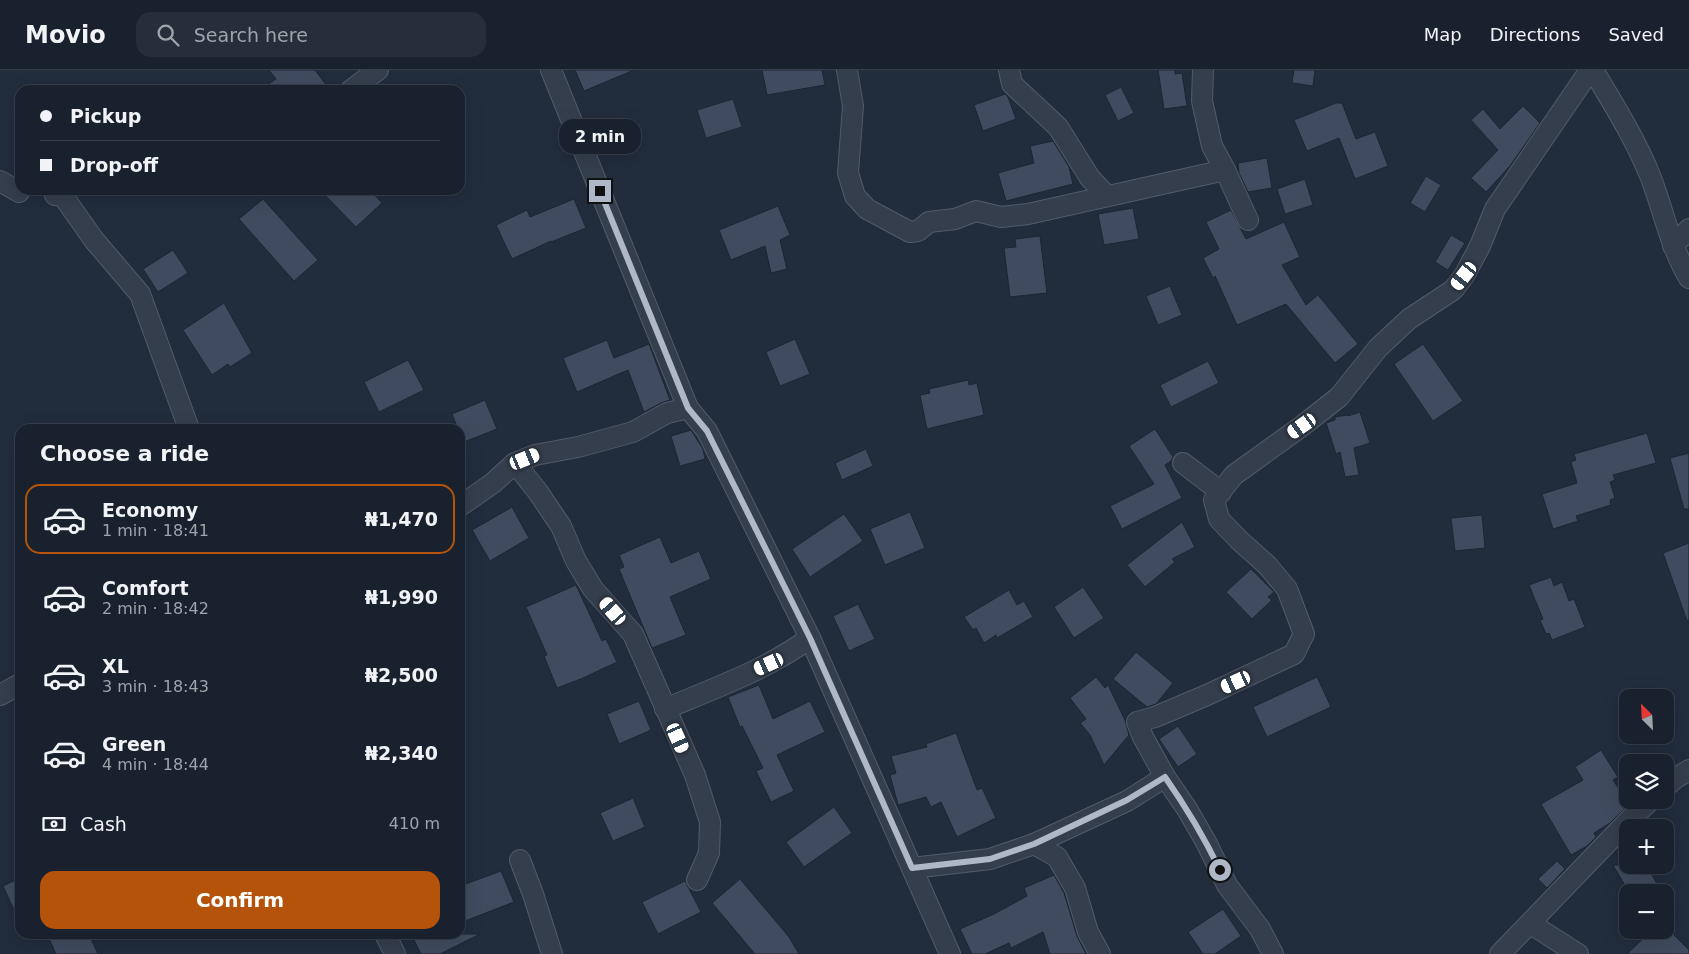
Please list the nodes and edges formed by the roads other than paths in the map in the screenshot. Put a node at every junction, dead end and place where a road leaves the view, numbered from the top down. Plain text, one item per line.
1 (378, 70) edge
2 (550, 70) edge
3 (847, 70) edge
4 (1009, 70) edge
5 (1202, 70) edge
6 (1592, 70) edge
7 (358, 85) edge
8 (1225, 170) junction
9 (0, 181) edge
10 (15, 190) edge
11 (55, 195) dead end
12 (1107, 196) junction
13 (1248, 220) dead end
14 (1689, 229) edge
15 (1673, 246) junction
16 (1689, 278) edge
17 (688, 408) junction
18 (187, 424) edge
19 (515, 463) junction
20 (1183, 463) dead end
21 (1221, 492) junction
22 (465, 502) edge
23 (810, 638) junction
24 (15, 687) edge
25 (0, 695) edge
26 (665, 709) junction
27 (1689, 770) edge
28 (1165, 777) junction
29 (1674, 780) edge
30 (1642, 809) edge
31 (1034, 844) junction
32 (520, 860) dead end
33 (912, 868) junction
34 (697, 880) dead end
35 (1531, 924) junction
36 (388, 939) edge
37 (395, 954) edge
38 (552, 954) edge
39 (950, 954) edge
40 (1100, 954) edge
41 (1272, 954) edge
42 (1500, 954) edge
43 (1578, 954) edge

1 - 7 street
2 - 17 street
3 - 12 street
4 - 12 street
5 - 8 street
6 - 15 street
6 - 21 street
8 - 12 street
8 - 13 street
9 - 10 street
11 - 18 street
14 - 15 street
15 - 16 street
17 - 19 street
17 - 23 street
19 - 22 street
19 - 26 street
20 - 21 street
21 - 28 street
23 - 26 street
23 - 33 street
24 - 25 street
26 - 34 street
27 - 29 street
28 - 31 street
28 - 41 street
30 - 35 street
31 - 33 street
31 - 40 street
32 - 38 street
33 - 39 street
35 - 42 street
35 - 43 street
36 - 37 street

